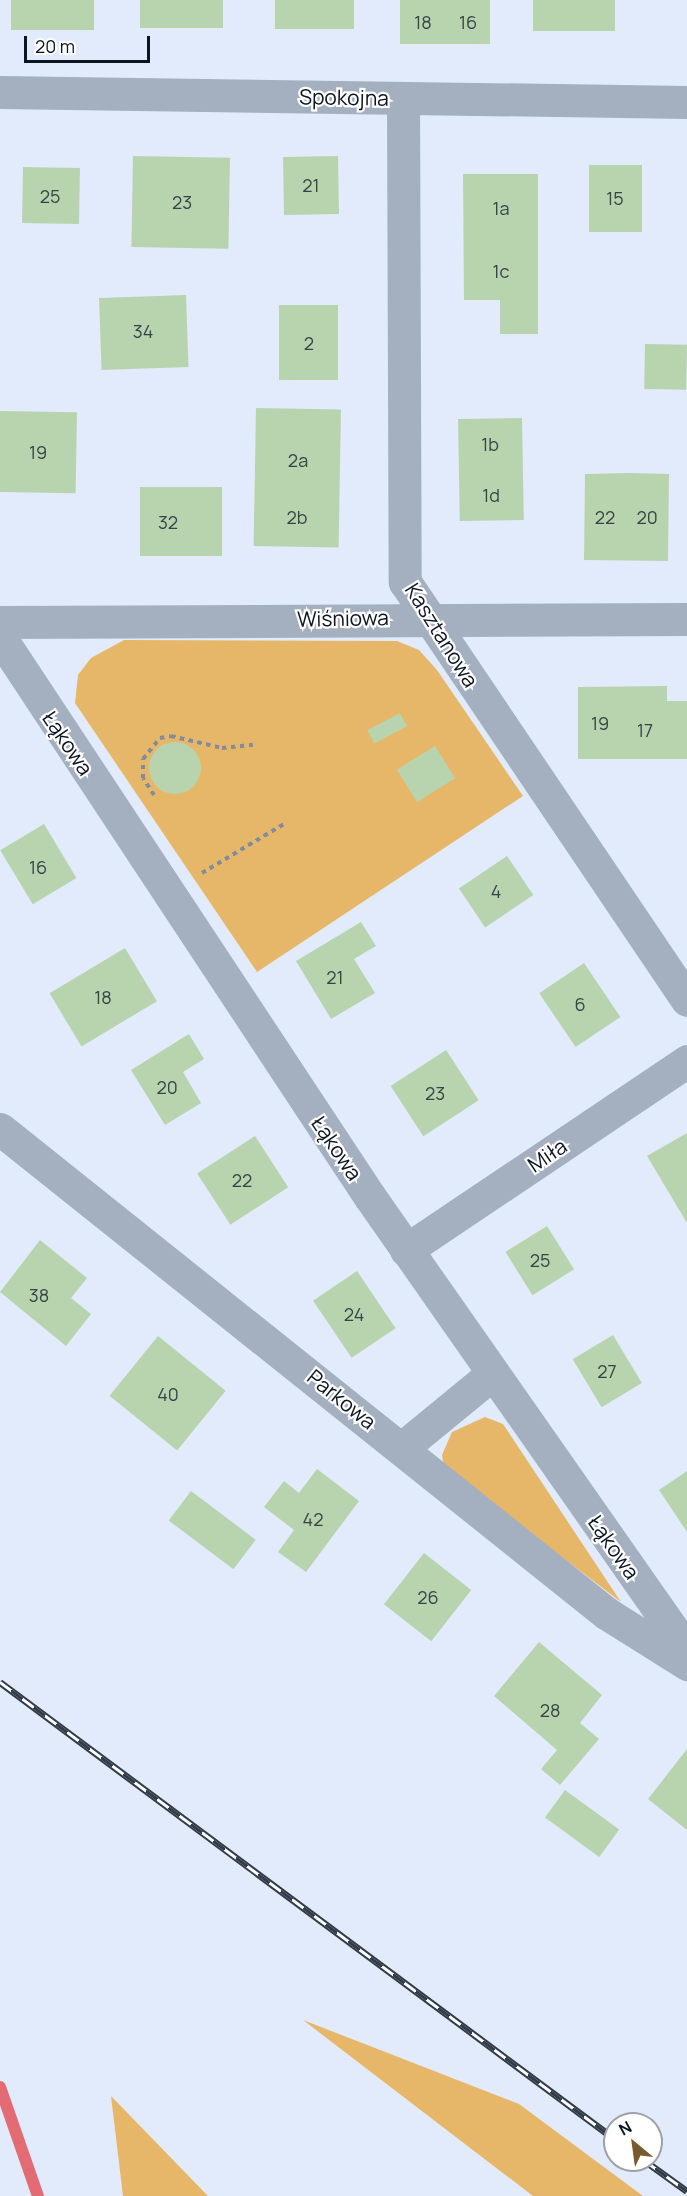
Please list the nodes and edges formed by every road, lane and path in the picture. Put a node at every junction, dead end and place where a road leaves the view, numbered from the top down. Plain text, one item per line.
1 (0, 92) edge
2 (403, 98) junction
3 (687, 102) edge
4 (427, 618) junction
5 (687, 619) edge
6 (0, 622) edge
7 (0, 637) edge
8 (253, 745) dead end
9 (160, 804) dead end
10 (284, 824) dead end
11 (197, 876) dead end
12 (687, 1000) edge
13 (687, 1061) edge
14 (0, 1129) edge
15 (406, 1250) junction
16 (491, 1375) junction
17 (402, 1448) junction
18 (687, 1650) edge
19 (687, 1664) edge

1 - 2 street, Spokojna
2 - 3 street, Spokojna
2 - 4 street, Kasztanowa
4 - 5 street, Wiśniowa
4 - 6 street, Wiśniowa
4 - 12 street, Kasztanowa
7 - 15 street, Łąkowa
8 - 9 path
10 - 11 path
13 - 15 street, Miła
14 - 17 street, Parkowa
15 - 16 street, Łąkowa
16 - 17 street
16 - 18 street, Łąkowa
17 - 19 street, Parkowa

